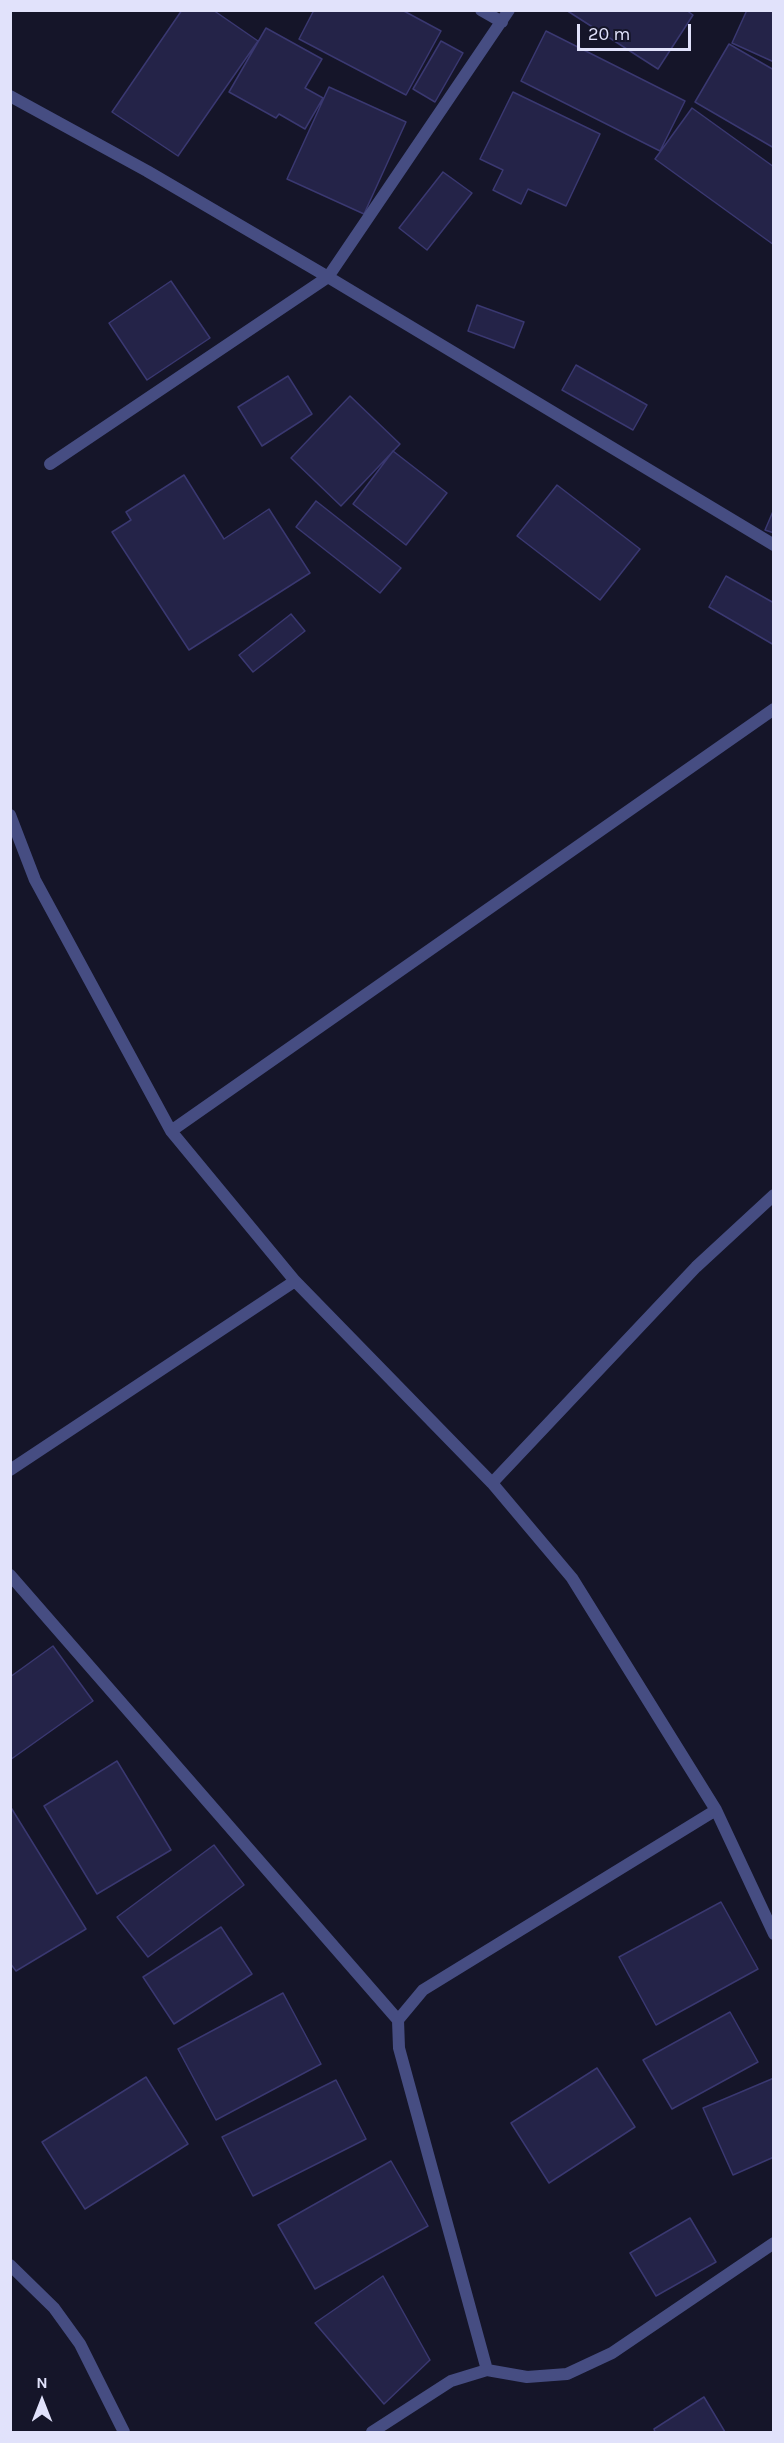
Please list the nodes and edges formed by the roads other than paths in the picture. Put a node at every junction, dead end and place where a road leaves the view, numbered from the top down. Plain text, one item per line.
1 (481, 10) edge
2 (509, 10) edge
3 (502, 22) junction
4 (10, 96) edge
5 (328, 277) junction
6 (50, 464) dead end
7 (774, 545) edge
8 (774, 709) edge
9 (10, 815) edge
10 (171, 1131) junction
11 (774, 1195) edge
12 (295, 1281) junction
13 (10, 1470) edge
14 (492, 1483) junction
15 (10, 1575) edge
16 (716, 1810) junction
17 (774, 1934) edge
18 (398, 2020) junction
19 (774, 2243) edge
20 (10, 2265) edge
21 (487, 2370) junction
22 (124, 2433) edge
23 (372, 2433) edge

1 - 3 street
2 - 3 street
3 - 5 street
4 - 5 street
5 - 6 street
5 - 7 street
8 - 10 street
9 - 10 street
10 - 12 street
11 - 14 street
12 - 13 street
12 - 14 street
14 - 16 street
15 - 18 street
16 - 17 street
16 - 18 street
18 - 21 street
19 - 21 street
20 - 22 street
21 - 23 street

